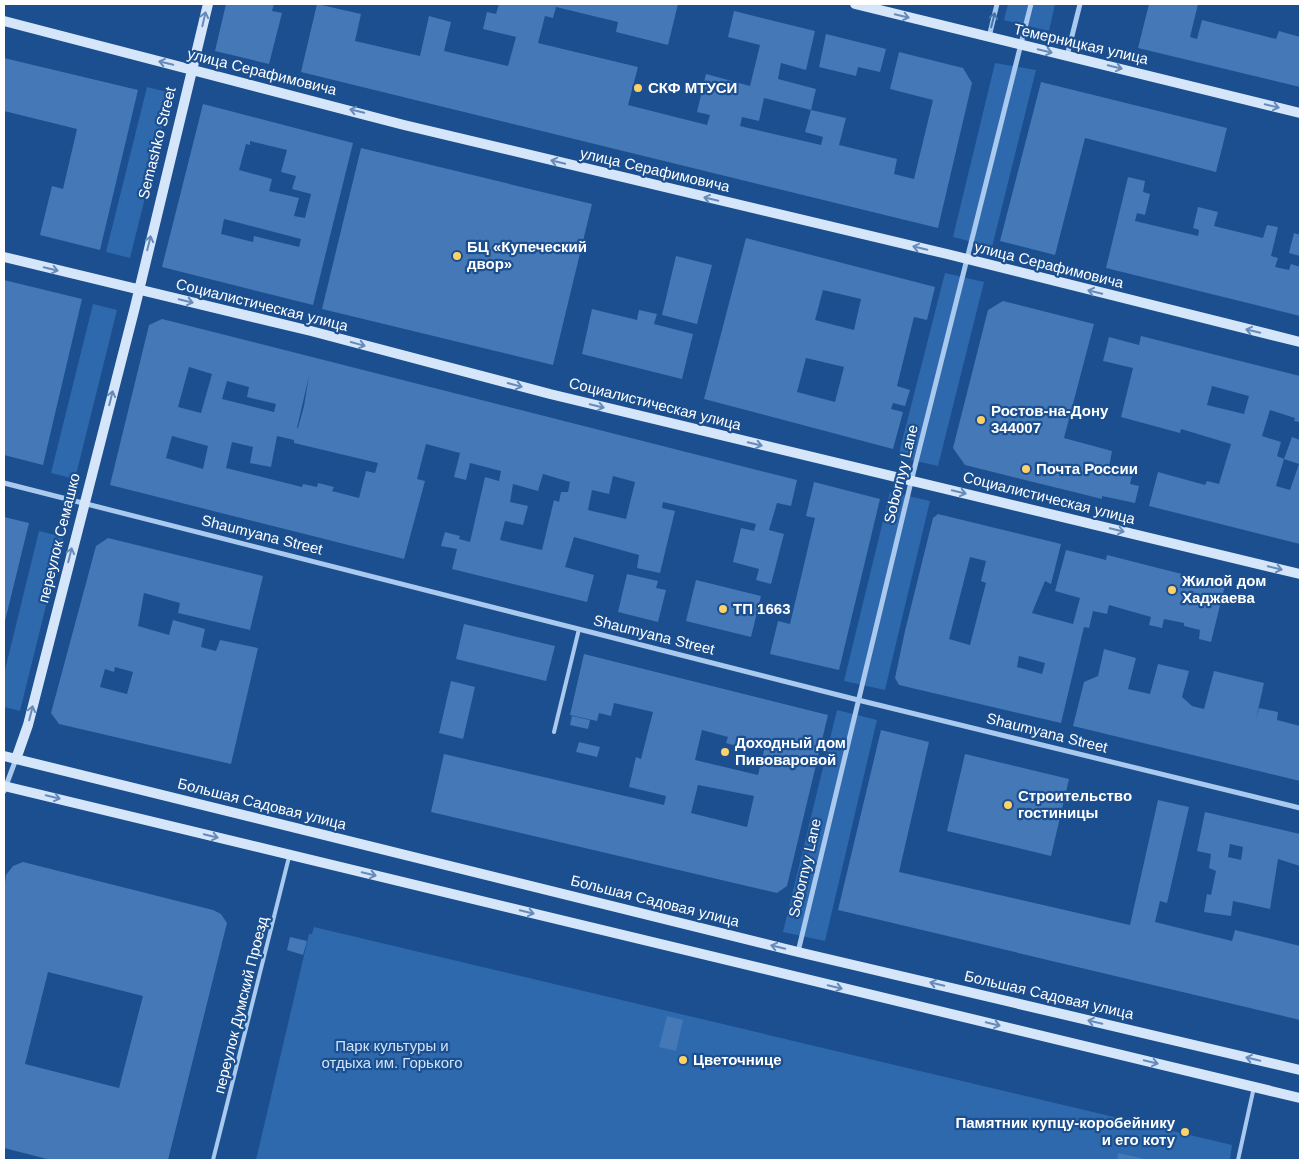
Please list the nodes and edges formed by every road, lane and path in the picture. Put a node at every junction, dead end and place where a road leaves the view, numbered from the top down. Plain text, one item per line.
1 (208, 4) edge
2 (855, 4) edge
3 (997, 4) edge
4 (1031, 4) edge
5 (1080, 4) edge
6 (4, 21) edge
7 (989, 37) junction
8 (1020, 45) junction
9 (1067, 56) junction
10 (192, 69) junction
11 (1300, 113) edge
12 (4, 257) edge
13 (968, 260) junction
14 (138, 290) junction
15 (1300, 342) edge
16 (911, 482) junction
17 (4, 483) edge
18 (84, 502) junction
19 (1300, 574) edge
20 (579, 629) junction
21 (858, 700) junction
22 (554, 732) dead end
23 (4, 756) edge
24 (16, 759) junction
25 (4, 788) edge
26 (1300, 808) edge
27 (290, 855) junction
28 (798, 952) junction
29 (1300, 1070) edge
30 (1254, 1087) junction
31 (1300, 1098) edge
32 (213, 1160) edge
33 (1238, 1160) edge

10 -> 1 street, Semashko Street
2 -> 7 street, Темерницкая улица
7 -> 3 street
4 - 8 street, Sobornyy Lane
5 - 9 street
10 -> 6 street, улица Серафимовича
7 - 8 street, Темерницкая улица
8 -> 9 street, Темерницкая улица
8 - 13 street, Sobornyy Lane
9 -> 11 street, Темерницкая улица
13 -> 10 street, улица Серафимовича
14 -> 10 street, Semashko Street
12 -> 14 street, Социалистическая улица
15 -> 13 street, улица Серафимовича
13 - 16 street, Sobornyy Lane
14 -> 16 street, Социалистическая улица
18 -> 14 street, переулок Семашко
16 -> 19 street, Социалистическая улица
16 - 21 street, Sobornyy Lane
17 - 18 street, Shaumyana Street
18 - 20 street, Shaumyana Street
24 -> 18 street, переулок Семашко
20 - 21 street, Shaumyana Street
20 - 22 lane
21 - 26 street, Shaumyana Street
21 - 28 street, Sobornyy Lane
23 - 24 street, Большая Садовая улица
24 - 25 street, переулок Семашко
28 -> 24 street, Большая Садовая улица
25 -> 27 street
27 -> 30 street
27 - 32 lane, переулок Думский Проезд
29 -> 28 street, Большая Садовая улица
30 - 31 street
30 - 33 lane

